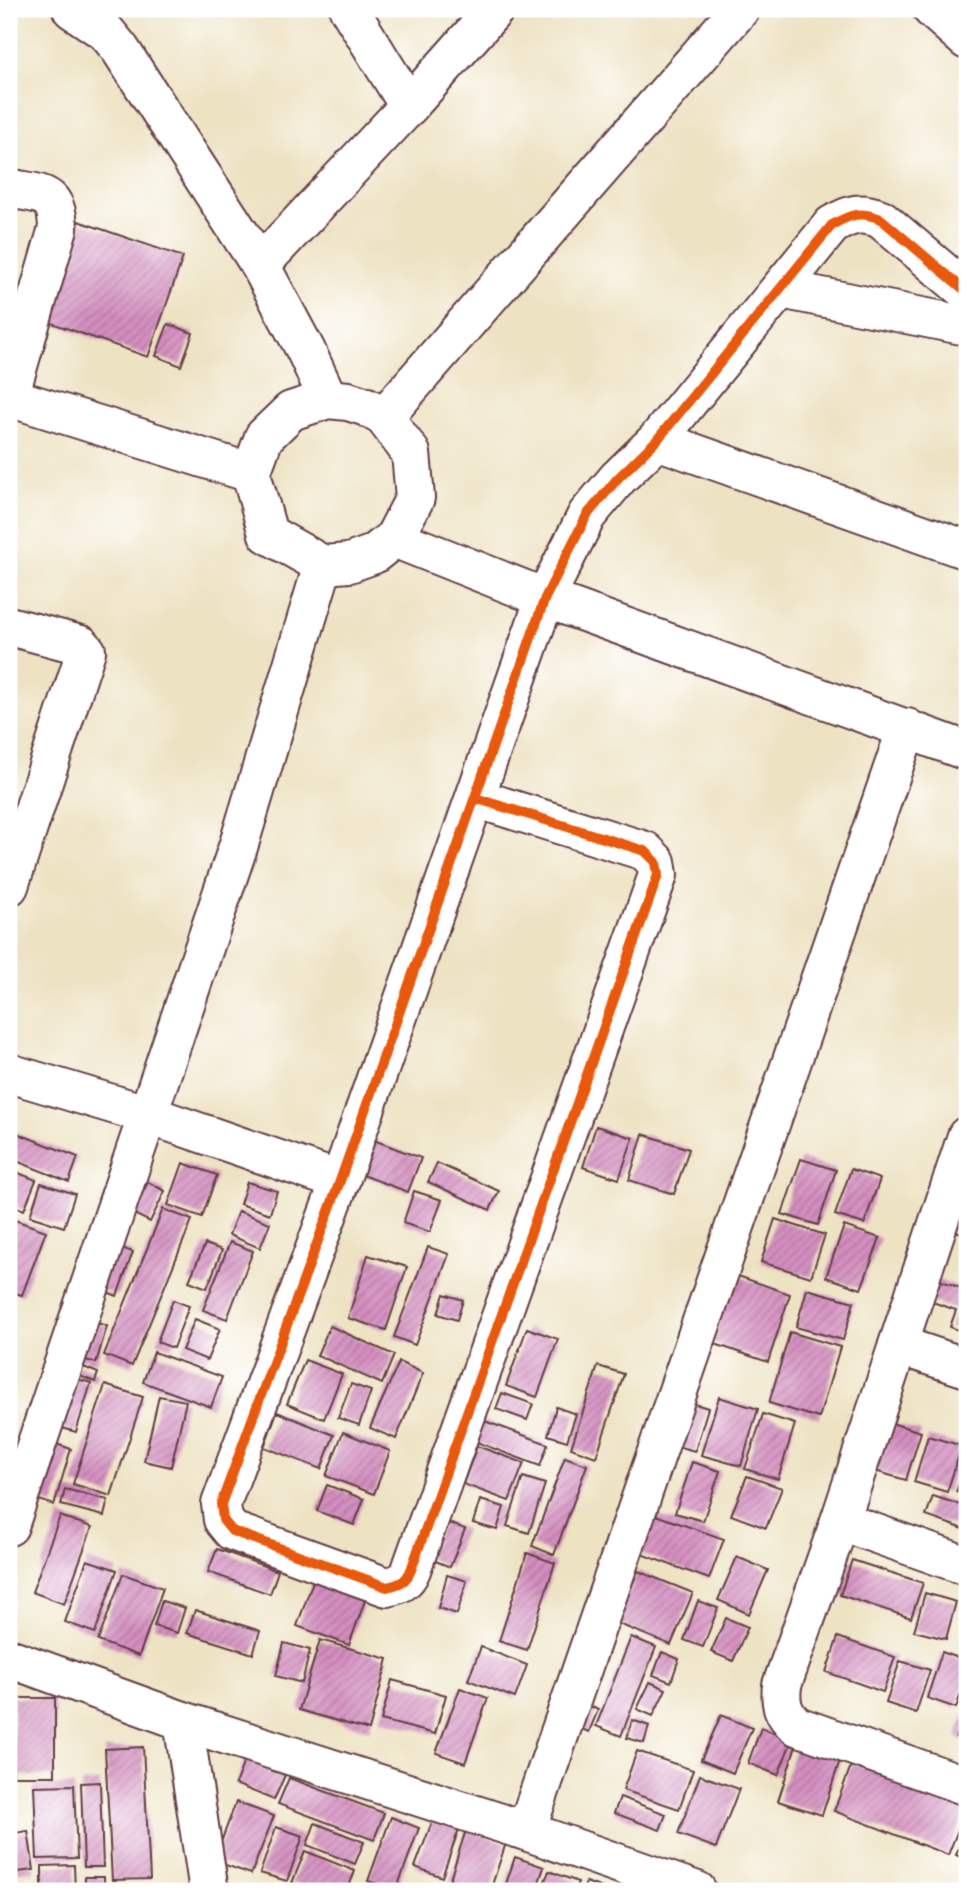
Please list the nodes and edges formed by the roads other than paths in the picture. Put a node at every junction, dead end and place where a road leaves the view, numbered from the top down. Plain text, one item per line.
1 (72, 9) edge
2 (349, 9) edge
3 (495, 9) edge
4 (740, 9) edge
5 (932, 9) edge
6 (967, 40) edge
7 (409, 106) junction
8 (9, 188) edge
9 (260, 265) junction
10 (781, 289) junction
11 (967, 292) edge
12 (967, 326) edge
13 (9, 397) edge
14 (328, 399) junction
15 (384, 417) junction
16 (657, 440) junction
17 (251, 473) junction
18 (394, 538) junction
19 (967, 550) edge
20 (323, 565) junction
21 (545, 598) junction
22 (9, 625) edge
23 (907, 728) junction
24 (967, 751) edge
25 (475, 798) junction
26 (9, 886) edge
27 (9, 1073) edge
28 (149, 1115) junction
29 (966, 1144) edge
30 (340, 1181) junction
31 (898, 1345) junction
32 (967, 1368) edge
33 (840, 1521) junction
34 (9, 1526) edge
35 (967, 1566) edge
36 (9, 1658) edge
37 (183, 1721) junction
38 (967, 1786) edge
39 (526, 1831) junction
40 (209, 1891) edge
41 (696, 1891) edge

1 - 9 street
2 - 7 street
3 - 7 street
4 - 15 street
5 - 6 street
7 - 9 street
8 - 13 street
9 - 14 street
10 - 11 street
10 - 12 street
10 - 16 street
13 - 17 street
14 - 15 street
14 - 17 street
15 - 18 street
16 - 19 street
16 - 21 street
17 - 20 street
18 - 20 street
18 - 21 street
20 - 28 street
21 - 23 street
21 - 25 street
22 - 26 street
23 - 24 street
23 - 39 street
25 - 30 street
25 - 30 street
27 - 28 street
28 - 30 street
28 - 34 street
29 - 31 street
31 - 32 street
31 - 33 street
33 - 35 street
33 - 38 street
36 - 37 street
37 - 39 street
37 - 40 street
39 - 41 street

